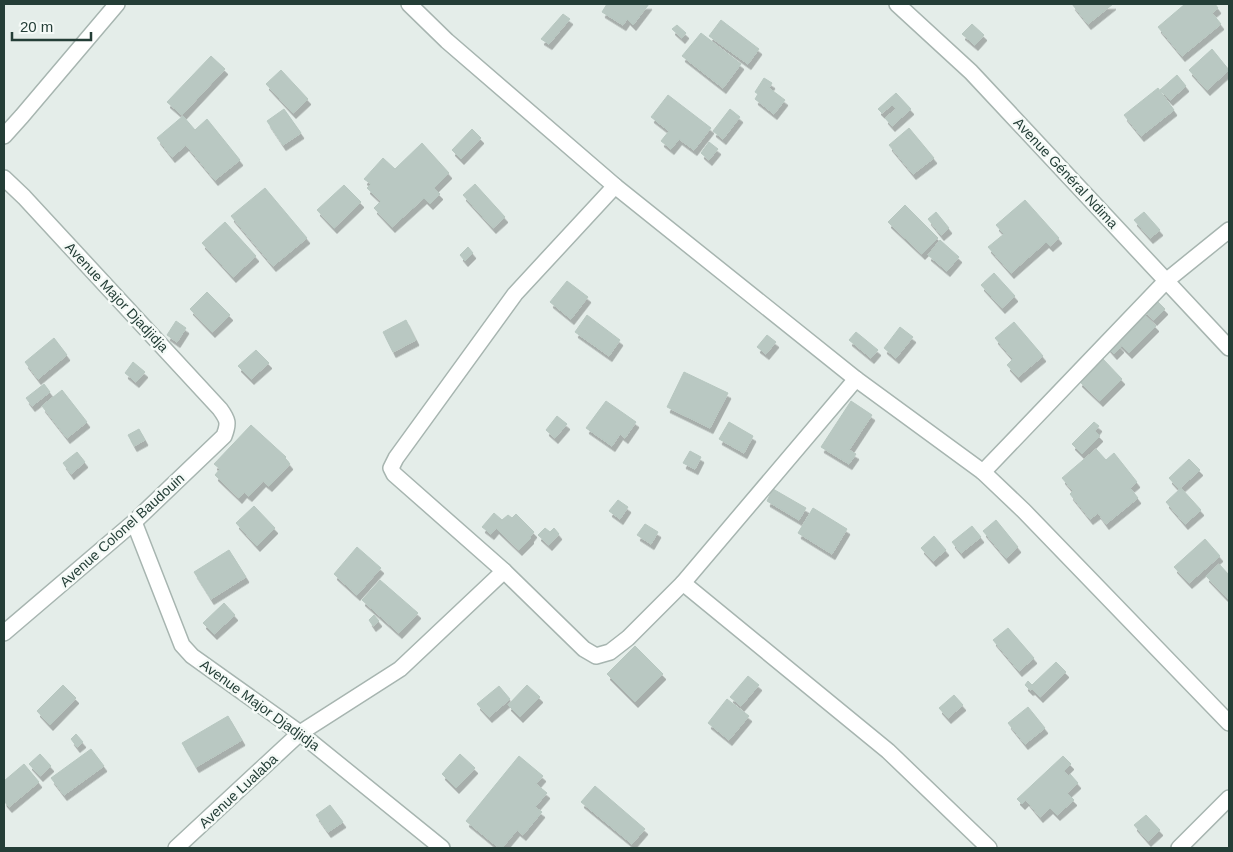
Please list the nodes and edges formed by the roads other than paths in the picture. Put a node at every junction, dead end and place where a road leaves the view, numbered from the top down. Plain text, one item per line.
1 (117, 4) edge
2 (410, 4) edge
3 (897, 4) edge
4 (4, 136) edge
5 (4, 178) edge
6 (615, 186) junction
7 (1229, 230) edge
8 (1166, 281) junction
9 (1229, 348) edge
10 (856, 379) junction
11 (227, 418) joint
12 (983, 472) junction
13 (134, 522) junction
14 (504, 571) junction
15 (683, 583) junction
16 (4, 634) edge
17 (1229, 723) edge
18 (300, 733) junction
19 (1229, 798) edge
20 (176, 848) edge
21 (442, 848) edge
22 (989, 848) edge
23 (1179, 848) edge

1 - 4 street
2 - 6 street
3 - 8 street, Avenue Général Ndima
5 - 11 street, Avenue Major Djadjidja
6 - 10 street
6 - 14 street
7 - 8 street
8 - 9 street, Avenue Général Ndima
8 - 12 street
10 - 12 street
10 - 15 street
11 - 13 street, Avenue Colonel Baudouin
12 - 17 street
13 - 16 street, Avenue Colonel Baudouin
13 - 18 street, Avenue Major Djadjidja
14 - 15 street
14 - 18 street, Avenue Lualaba
15 - 22 street
18 - 20 street, Avenue Lualaba
18 - 21 street, Avenue Major Djadjidja
19 - 23 street

